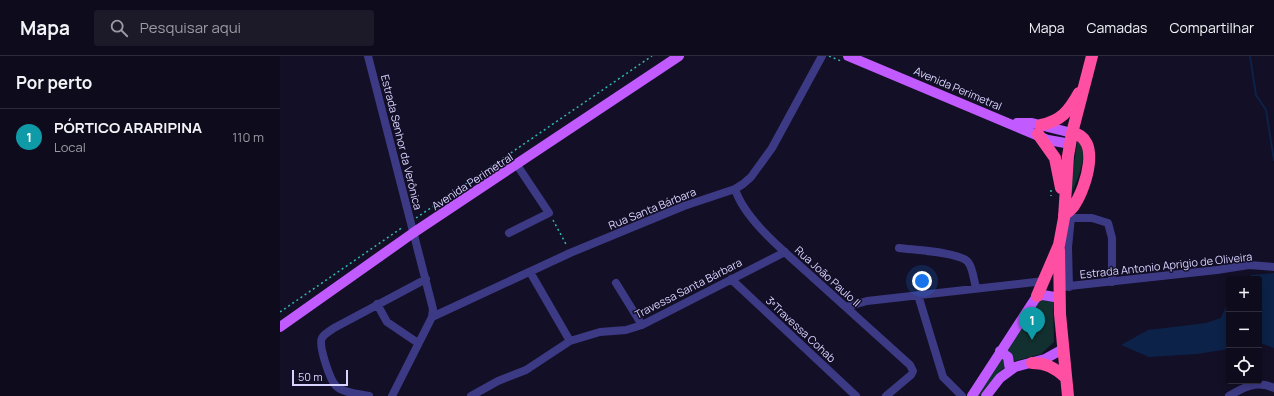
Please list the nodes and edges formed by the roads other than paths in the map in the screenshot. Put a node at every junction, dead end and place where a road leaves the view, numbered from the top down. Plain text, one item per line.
1 (368, 56) edge
2 (679, 56) edge
3 (822, 56) edge
4 (1092, 56) edge
5 (845, 59) edge
6 (1087, 76) junction
7 (1039, 129) junction
8 (1071, 139) junction
9 (517, 165) junction
10 (734, 189) junction
11 (1064, 201) junction
12 (1066, 217) junction
13 (509, 233) dead end
14 (413, 234) junction
15 (1058, 245) junction
16 (899, 248) dead end
17 (785, 252) junction
18 (1274, 267) edge
19 (530, 272) junction
20 (426, 279) junction
21 (731, 279) junction
22 (1044, 281) junction
23 (1112, 282) junction
24 (616, 283) dead end
25 (976, 288) junction
26 (1063, 290) junction
27 (918, 295) junction
28 (1037, 296) junction
29 (377, 304) junction
30 (846, 307) junction
31 (432, 317) junction
32 (642, 325) junction
33 (280, 327) edge
34 (570, 341) junction
35 (418, 343) junction
36 (1063, 349) junction
37 (1000, 351) junction
38 (1032, 363) junction
39 (1010, 370) junction
40 (1065, 377) junction
41 (1274, 388) edge
42 (369, 396) edge
43 (392, 396) edge
44 (470, 396) edge
45 (856, 396) edge
46 (886, 396) edge
47 (962, 396) edge
48 (972, 396) edge
49 (986, 396) edge
50 (1068, 396) edge
51 (1228, 396) edge

1 - 14 street, Estrada Senhor da Verônica
2 - 9 main road, Avenida Perimetral
3 - 10 street, Rua Santa Bárbara
4 - 6 highway
5 - 7 main road, Avenida Perimetral
6 - 7 highway
6 - 8 highway
7 - 8 main road
7 - 11 highway
8 - 11 highway
8 - 12 highway
9 - 13 street
9 - 14 main road, Avenida Perimetral
10 - 17 street, Rua João Paulo II
10 - 19 street, Rua Santa Bárbara
11 - 12 highway
12 - 15 highway
12 - 23 street
12 - 26 street
14 - 20 street, Estrada Senhor da Verônica
14 - 33 main road, Avenida Perimetral
15 - 22 highway
15 - 26 highway
16 - 25 street
17 - 21 street, Travessa Santa Bárbara
17 - 30 street, Rua João Paulo II
18 - 23 street, Estrada Antonio Aprigio de Oliveira
19 - 31 street, Rua Santa Bárbara
19 - 34 street
20 - 29 street
20 - 31 street, Estrada Senhor da Verônica
21 - 32 street, Travessa Santa Bárbara
21 - 45 street, 3ªTravessa Cohab
22 - 25 street
22 - 28 highway
23 - 26 street, Estrada Antonio Aprigio de Oliveira
24 - 32 street
25 - 27 street
26 - 28 main road
26 - 36 highway
27 - 30 street
27 - 47 street
28 - 37 main road
29 - 35 street
29 - 42 street
30 - 46 street, Rua João Paulo II
31 - 35 street
32 - 34 street, Travessa Santa Bárbara
34 - 44 street, Travessa Santa Bárbara
35 - 43 street
36 - 38 main road
36 - 40 highway
37 - 39 main road
37 - 48 main road
38 - 39 main road
38 - 40 highway
39 - 49 main road
40 - 50 highway
41 - 51 street

